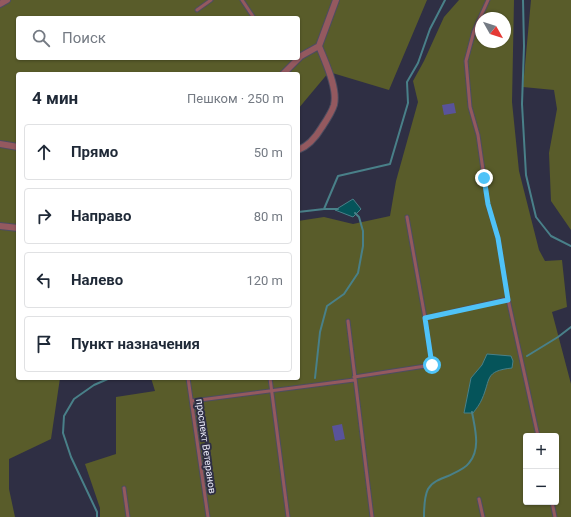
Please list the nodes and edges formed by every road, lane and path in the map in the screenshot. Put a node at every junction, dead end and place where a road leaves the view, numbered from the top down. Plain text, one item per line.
1 (7, 0) edge
2 (211, 0) edge
3 (242, 0) edge
4 (336, 0) edge
5 (488, 0) edge
6 (0, 4) edge
7 (197, 10) dead end
8 (253, 16) edge
9 (319, 46) junction
10 (300, 55) edge
11 (295, 60) edge
12 (285, 72) edge
13 (0, 144) edge
14 (16, 146) edge
15 (300, 149) edge
16 (407, 217) dead end
17 (0, 226) edge
18 (16, 228) edge
19 (508, 300) junction
20 (425, 318) junction
21 (348, 321) dead end
22 (354, 379) junction
23 (188, 380) edge
24 (270, 380) edge
25 (271, 391) junction
26 (192, 401) junction
27 (537, 433) edge
28 (124, 488) dead end
29 (478, 499) dead end
30 (553, 505) edge
31 (128, 517) edge
32 (208, 517) edge
33 (288, 517) edge
34 (372, 517) edge
35 (483, 517) edge
36 (555, 517) edge

1 - 6 street
2 - 7 lane
3 - 8 lane
4 - 9 street
5 - 19 lane
9 - 10 street
9 - 15 street
11 - 12 street
13 - 14 street
16 - 20 lane
17 - 18 street
19 - 20 lane
19 - 27 lane
20 - 22 lane
21 - 22 lane
22 - 25 lane
22 - 34 lane
23 - 26 lane, проспект Ветеранов
24 - 25 lane
25 - 26 lane
25 - 33 lane
26 - 32 lane, проспект Ветеранов
28 - 31 lane
29 - 35 lane
30 - 36 lane

